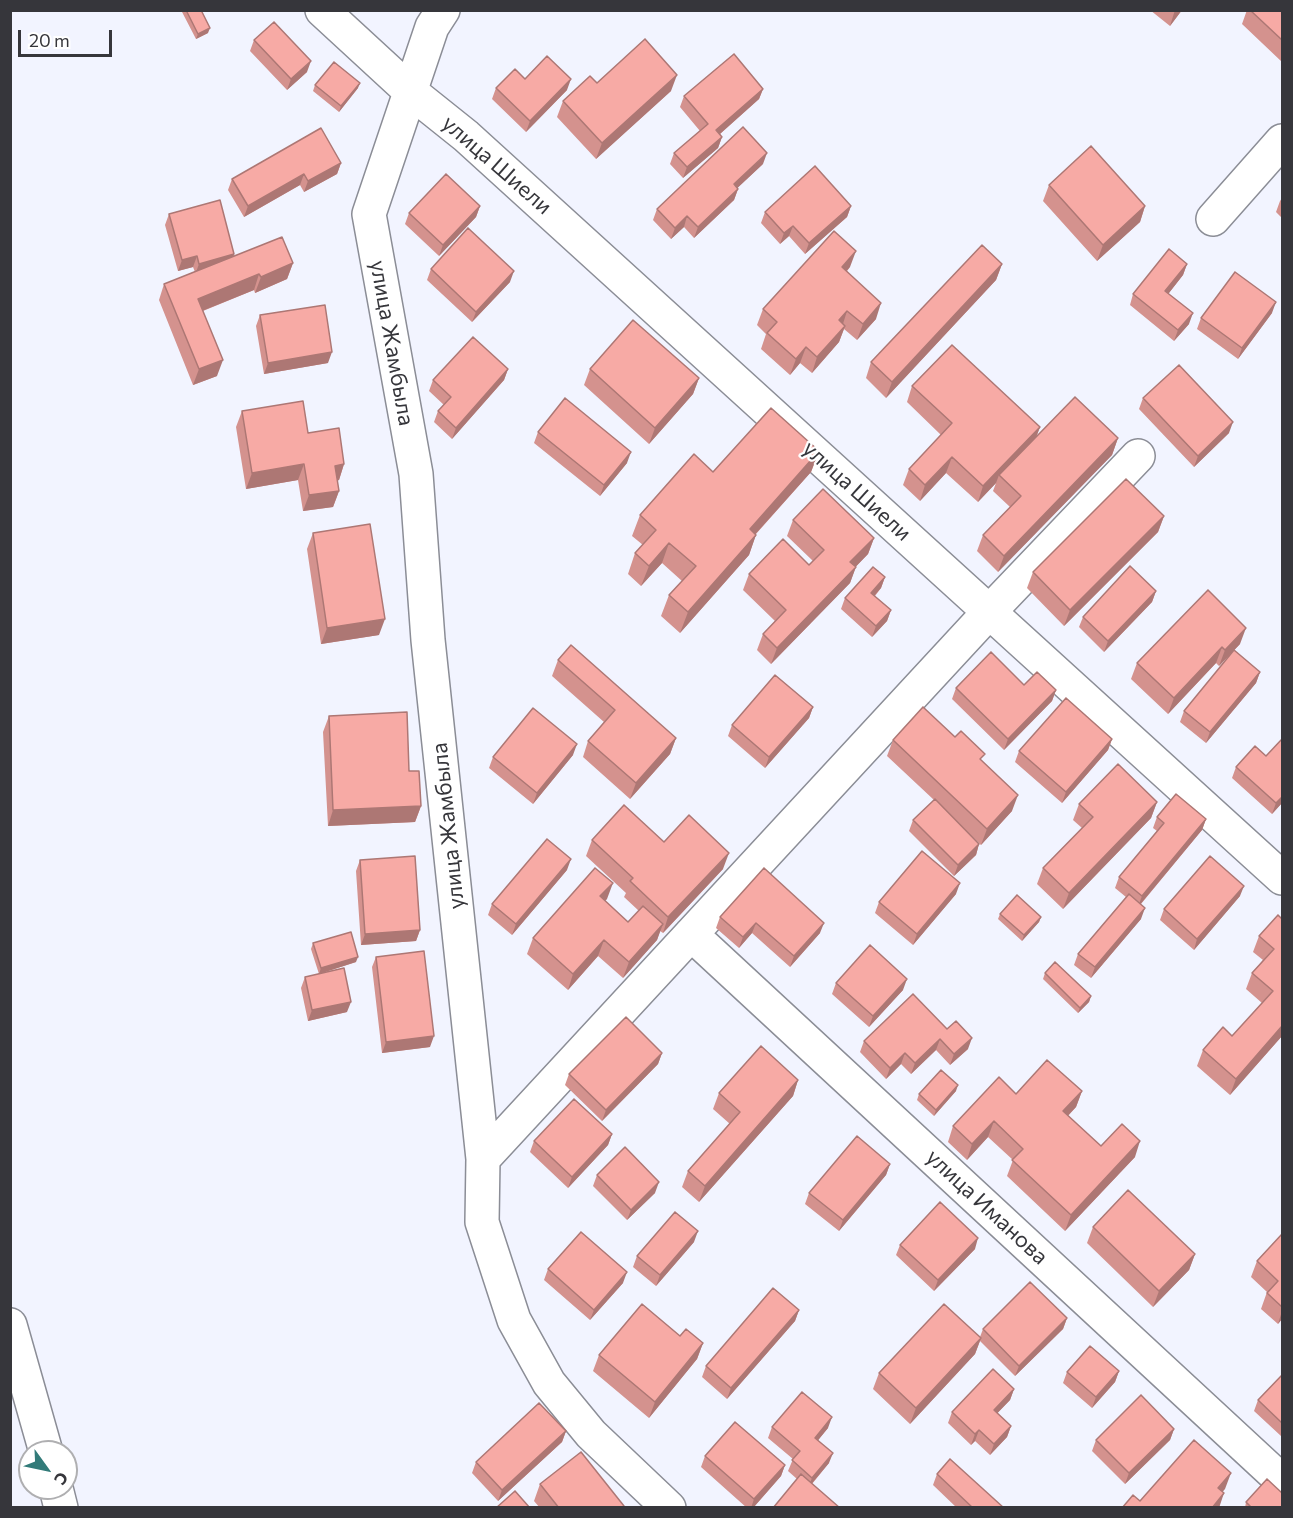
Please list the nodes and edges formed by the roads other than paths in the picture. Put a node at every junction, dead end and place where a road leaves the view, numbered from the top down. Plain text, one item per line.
1 (322, 10) edge
2 (443, 10) edge
3 (411, 92) junction
4 (1282, 141) edge
5 (1213, 219) dead end
6 (1138, 456) dead end
7 (990, 611) junction
8 (1282, 878) edge
9 (691, 934) junction
10 (483, 1159) junction
11 (10, 1325) edge
12 (42, 1440) edge
13 (1282, 1481) edge
14 (669, 1508) edge

1 - 3 street, улица Шиели
2 - 3 street, улица Жамбыла
3 - 7 street, улица Шиели
3 - 10 street, улица Жамбыла
4 - 5 street
6 - 7 street
7 - 8 street, улица Шиели
7 - 9 street
9 - 10 street
9 - 13 street, улица Иманова
10 - 14 street, улица Жамбыла
11 - 12 street

